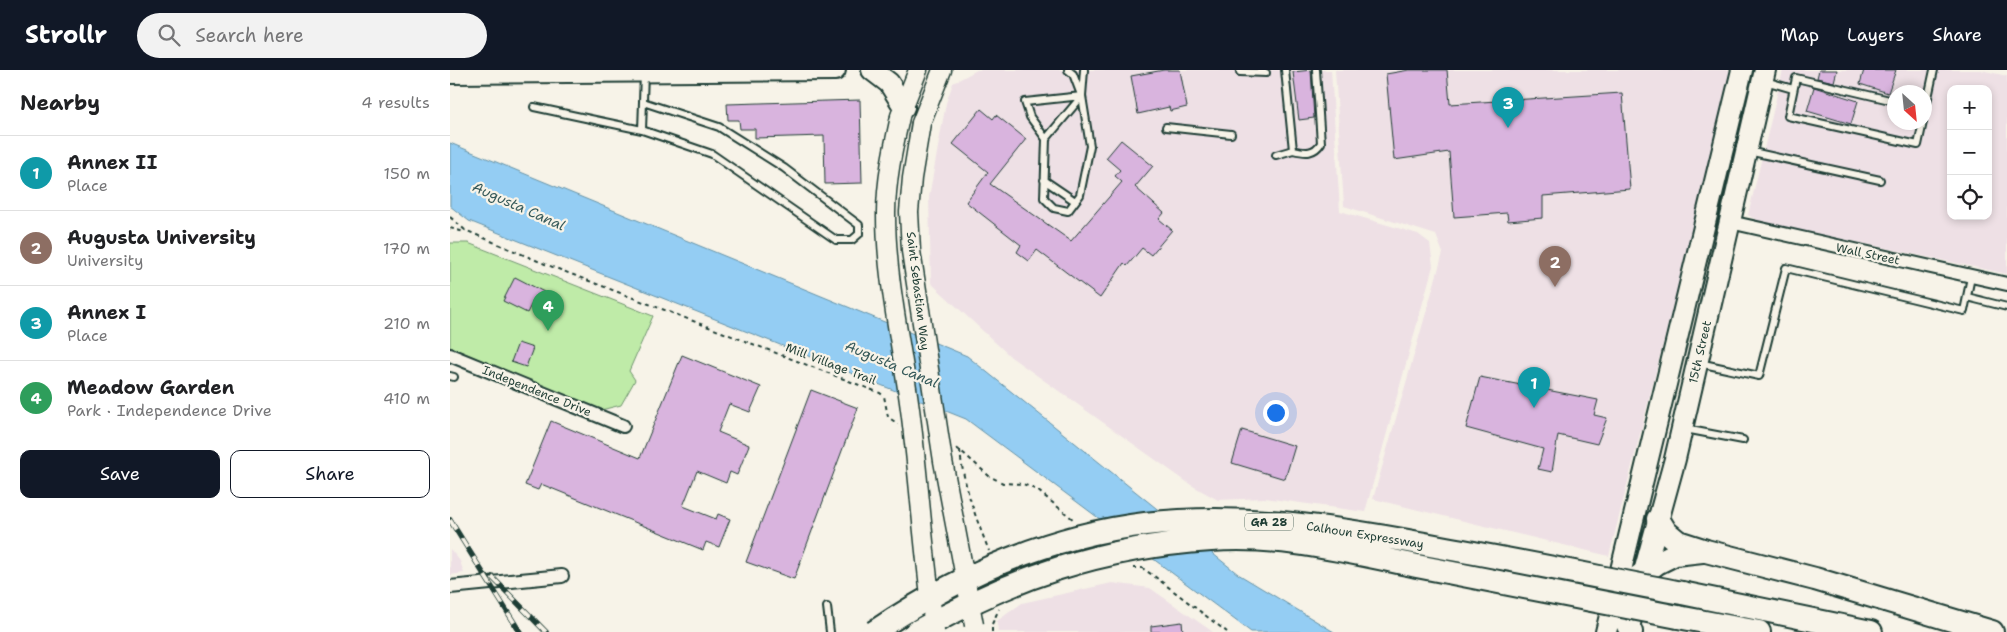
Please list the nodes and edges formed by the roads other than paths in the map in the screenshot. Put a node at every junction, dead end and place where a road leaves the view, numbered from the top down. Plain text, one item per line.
1 (835, 70) edge
2 (872, 70) edge
3 (918, 70) edge
4 (942, 70) edge
5 (1068, 70) edge
6 (1084, 70) edge
7 (1285, 70) edge
8 (1316, 70) edge
9 (1742, 70) edge
10 (1934, 70) edge
11 (644, 72) junction
12 (1240, 72) dead end
13 (450, 73) edge
14 (1266, 73) dead end
15 (1764, 75) edge
16 (1931, 85) edge
17 (1793, 89) junction
18 (1082, 96) junction
19 (1887, 100) edge
20 (643, 102) junction
21 (534, 107) dead end
22 (902, 112) junction
23 (1166, 127) dead end
24 (642, 130) junction
25 (1921, 130) edge
26 (1231, 134) dead end
27 (1046, 139) junction
28 (1294, 150) junction
29 (1747, 151) junction
30 (1276, 155) dead end
31 (1044, 180) junction
32 (1880, 180) dead end
33 (1075, 201) junction
34 (1730, 222) junction
35 (1971, 276) junction
36 (2007, 284) edge
37 (1967, 297) junction
38 (2007, 307) edge
39 (450, 355) edge
40 (1698, 362) junction
41 (624, 426) dead end
42 (1682, 429) junction
43 (1743, 440) dead end
44 (1658, 519) junction
45 (1706, 551) junction
46 (1644, 573) junction
47 (562, 576) dead end
48 (450, 587) edge
49 (1614, 595) junction
50 (827, 607) dead end
51 (974, 629) edge
52 (1629, 630) edge
53 (830, 632) edge
54 (874, 632) edge
55 (916, 632) edge
56 (935, 632) edge
57 (1606, 632) edge
58 (1758, 632) edge
59 (1871, 632) edge
60 (1992, 632) edge

1 - 11 main road
2 - 22 main road
3 - 22 main road, Saint Sebastian Way
4 - 51 main road, Saint Sebastian Way, bridge
5 - 18 lane
6 - 18 lane
7 - 28 lane
8 - 28 lane
9 - 49 main road, 15th Street
10 - 16 lane
11 - 13 main road
11 - 20 lane
12 - 14 lane
15 - 17 lane
15 - 29 main road, 15th Street
17 - 19 lane
17 - 25 lane
18 - 27 lane
18 - 27 lane
18 - 33 lane
20 - 24 lane
20 - 24 lane
21 - 24 lane
22 - 56 main road, Saint Sebastian Way, bridge
23 - 26 lane
27 - 31 lane
28 - 30 lane
29 - 32 lane
29 - 34 main road, 15th Street
31 - 33 lane
31 - 33 lane
34 - 35 street, Wall Street
34 - 40 main road, 15th Street
35 - 36 street, Wall Street
35 - 37 lane
37 - 38 lane
37 - 40 lane
39 - 41 street, Independence Drive
40 - 42 main road, 15th Street
42 - 43 lane
42 - 44 main road, 15th Street
44 - 45 highway
44 - 46 main road, 15th Street
45 - 46 highway
45 - 60 highway
46 - 49 highway
46 - 52 main road, 15th Street
47 - 48 street
49 - 52 highway
49 - 57 main road, 15th Street
50 - 53 lane
54 - 59 highway, Calhoun Expressway / GA 28, bridge
55 - 58 highway, Calhoun Expressway / GA 28, bridge

